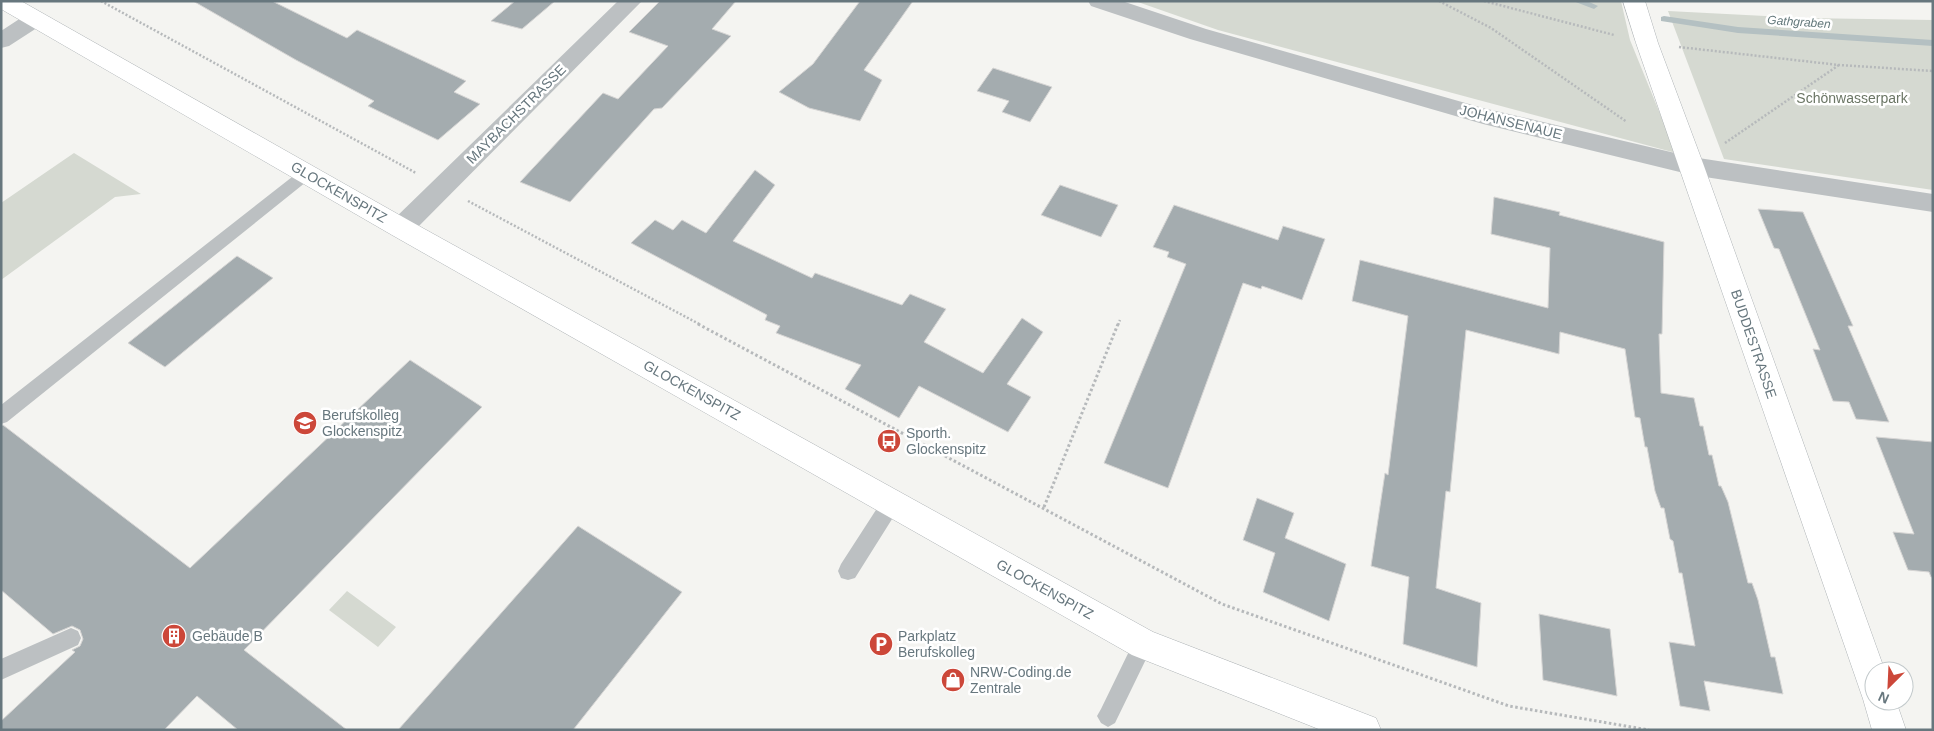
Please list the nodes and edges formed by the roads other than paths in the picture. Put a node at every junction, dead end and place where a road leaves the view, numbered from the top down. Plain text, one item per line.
1 (4, 1) edge
2 (631, 1) edge
3 (1099, 1) edge
4 (1634, 1) edge
5 (35, 19) junction
6 (1, 41) edge
7 (1692, 166) junction
8 (306, 174) junction
9 (1933, 203) edge
10 (401, 228) junction
11 (1, 416) edge
12 (892, 502) junction
13 (848, 571) dead end
14 (71, 638) dead end
15 (1143, 644) junction
16 (1865, 661) edge
17 (1, 670) edge
18 (1882, 711) edge
19 (1108, 716) dead end
20 (1364, 730) edge
21 (1889, 730) edge

1 - 5 main road, GLOCKENSPITZ
2 - 10 street, MAYBACHSTRASSE
3 - 7 street, JOHANSENAUE
4 - 7 main road, BUDDESTRASSE
5 - 6 street
5 - 8 main road, GLOCKENSPITZ
7 - 9 street, JOHANSENAUE
7 - 16 main road, BUDDESTRASSE
8 - 10 main road, GLOCKENSPITZ
8 - 11 lane
10 - 12 main road, GLOCKENSPITZ
12 - 13 lane
12 - 15 main road, GLOCKENSPITZ
14 - 17 lane
15 - 19 lane
15 - 20 main road, GLOCKENSPITZ
18 - 21 main road

